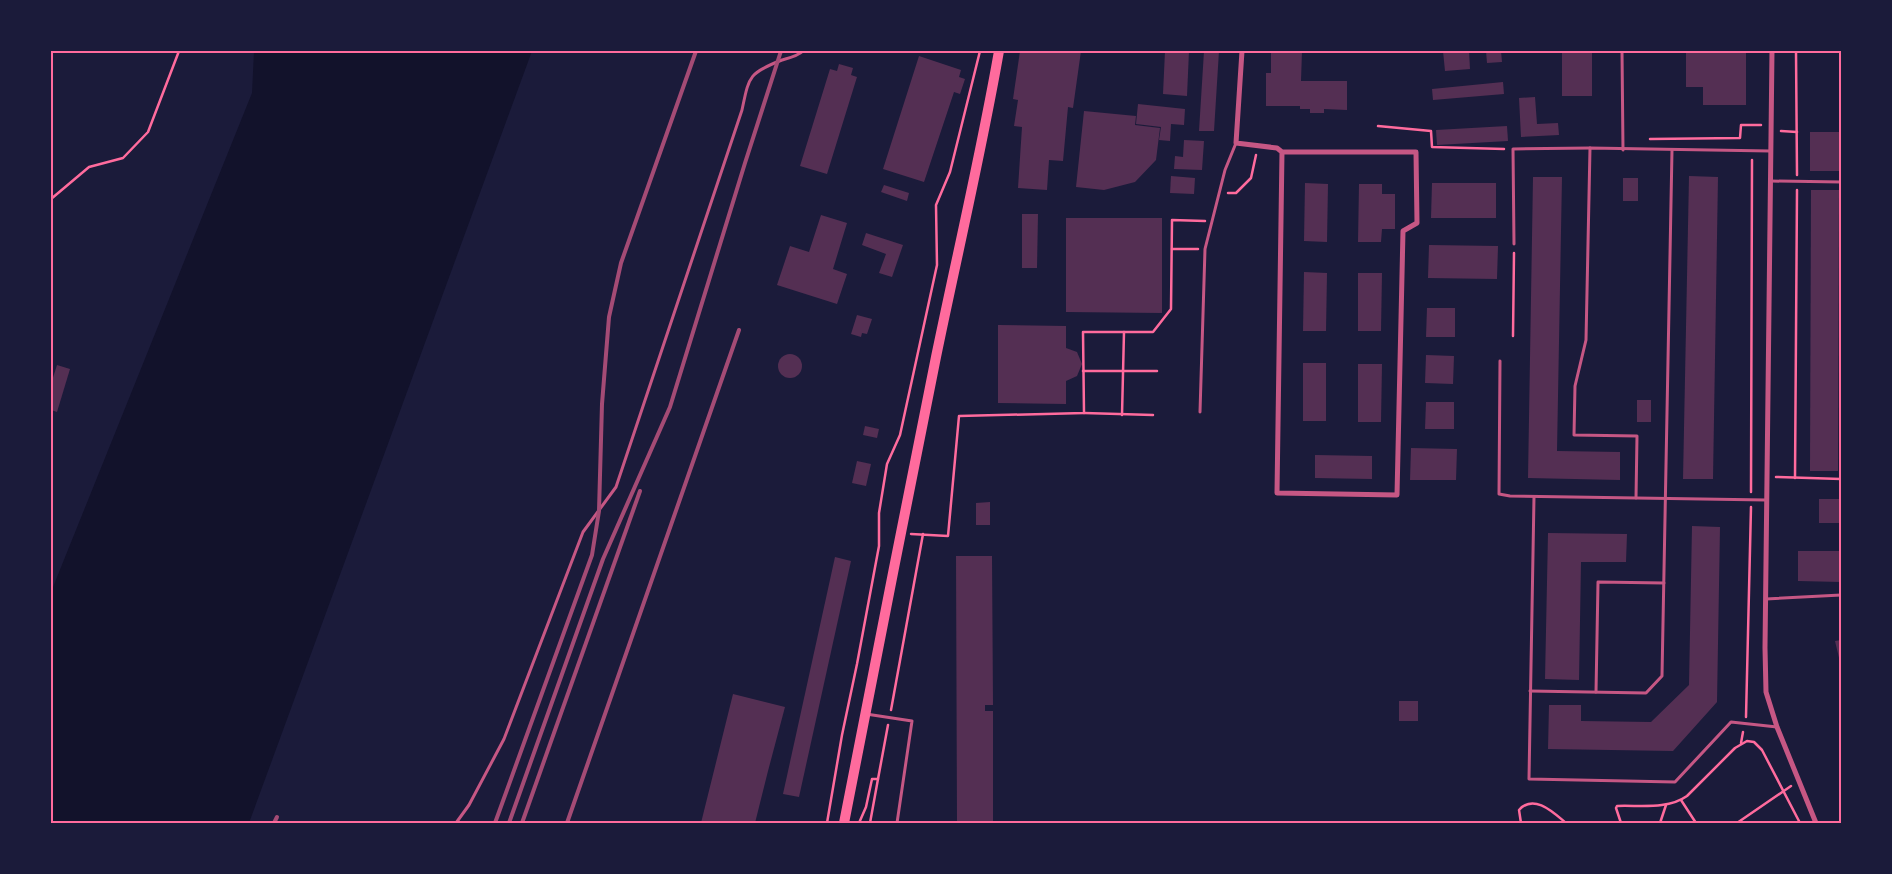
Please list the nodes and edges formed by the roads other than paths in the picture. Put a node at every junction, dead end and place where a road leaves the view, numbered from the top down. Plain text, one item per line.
1 (803, 51) edge
2 (999, 51) edge
3 (1242, 51) edge
4 (1622, 51) edge
5 (1772, 51) edge
6 (1236, 144) junction
7 (1590, 148) junction
8 (1623, 150) junction
9 (1672, 150) junction
10 (1770, 151) junction
11 (1282, 152) junction
12 (1770, 181) junction
13 (1841, 182) edge
14 (1514, 244) road end
15 (1500, 361) dead end
16 (1200, 412) dead end
17 (1534, 496) junction
18 (1636, 498) junction
19 (1666, 498) junction
20 (1766, 500) junction
21 (1664, 583) junction
22 (1841, 595) edge
23 (1766, 599) junction
24 (1530, 691) junction
25 (1596, 692) junction
26 (865, 714) junction
27 (1777, 728) junction
28 (456, 823) edge
29 (844, 823) edge
30 (897, 823) edge
31 (1816, 823) edge

1 - 28 lane
2 - 26 main road
3 - 6 street
4 - 8 lane
5 - 10 street
6 - 11 street
6 - 16 lane
7 - 8 lane
7 - 14 lane
7 - 18 lane
8 - 9 lane
9 - 10 lane
9 - 19 lane
10 - 12 street
11 - 11 street
12 - 13 lane
12 - 20 street
15 - 17 lane
17 - 18 lane
17 - 24 lane
18 - 19 lane
19 - 20 lane
19 - 21 lane
20 - 23 street
21 - 25 lane
21 - 25 lane
22 - 23 lane
23 - 27 street
24 - 25 lane
24 - 27 lane
26 - 29 main road
26 - 30 lane
27 - 31 street

